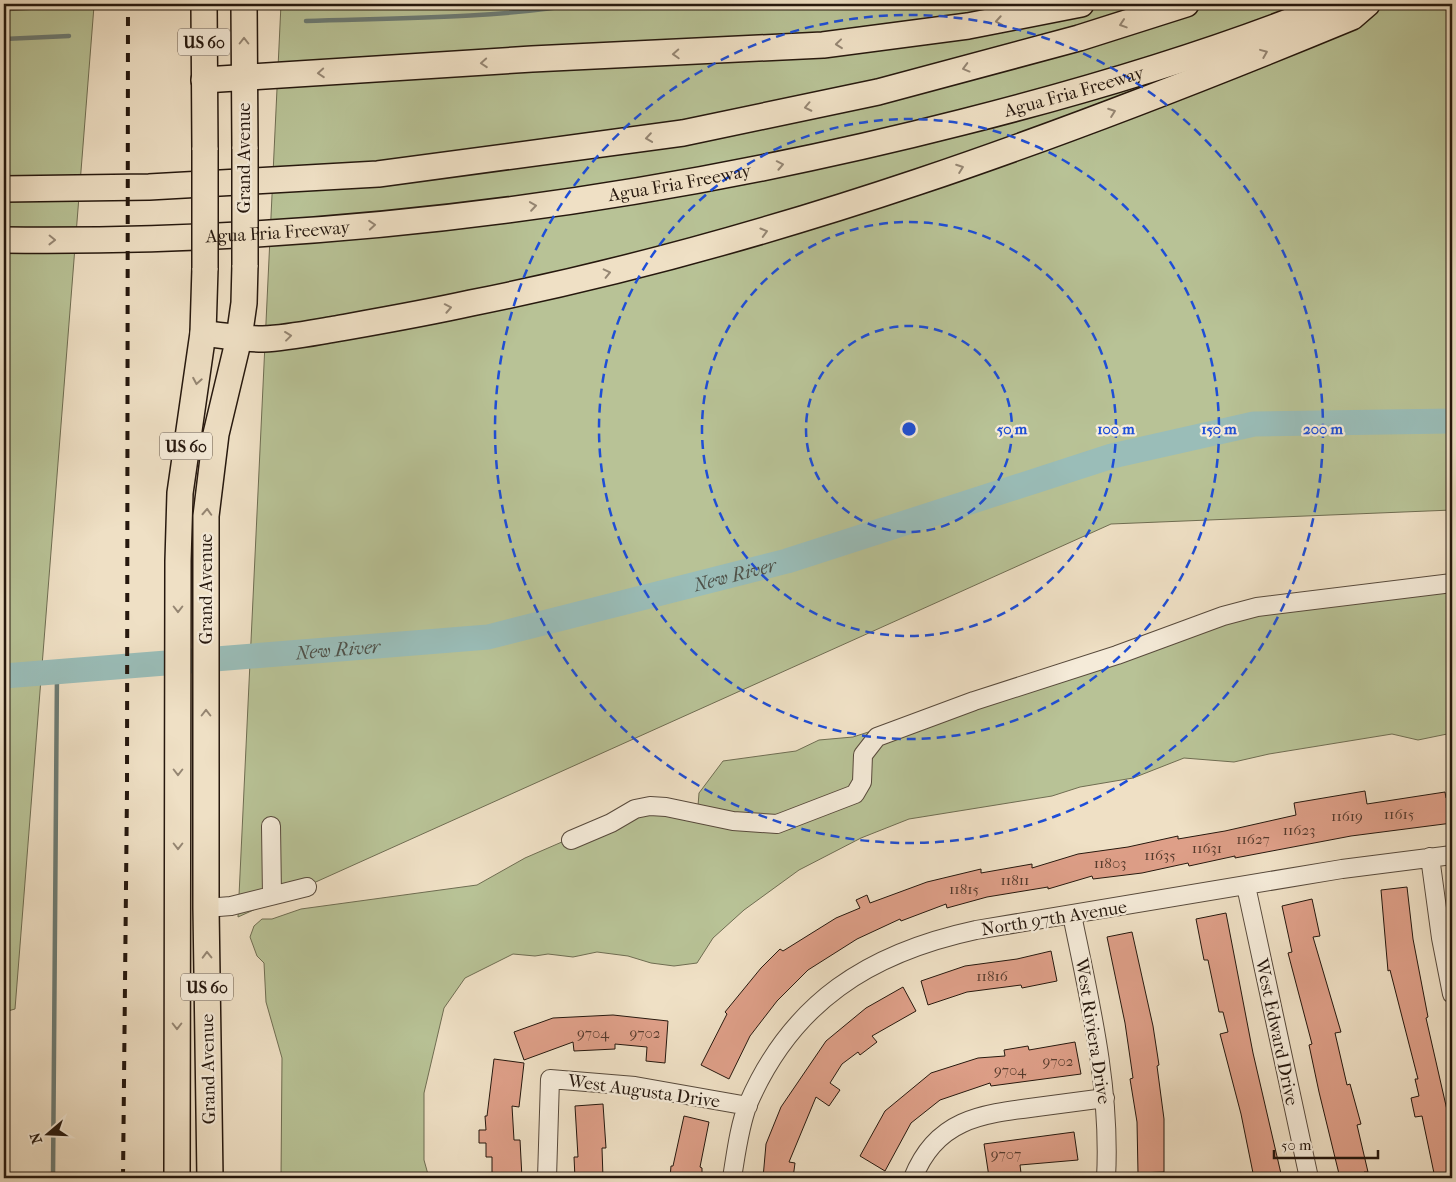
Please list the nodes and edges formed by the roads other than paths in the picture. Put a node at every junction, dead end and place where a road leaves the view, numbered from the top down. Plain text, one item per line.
1 (204, 4) edge
2 (244, 4) edge
3 (1081, 4) edge
4 (1186, 4) edge
5 (1334, 4) edge
6 (1368, 4) edge
7 (244, 78) junction
8 (204, 80) junction
9 (4, 189) edge
10 (4, 240) edge
11 (203, 333) junction
12 (239, 338) junction
13 (1452, 583) edge
14 (271, 826) dead end
15 (571, 840) dead end
16 (1452, 855) edge
17 (1430, 857) junction
18 (1246, 886) junction
19 (307, 887) dead end
20 (272, 896) junction
21 (206, 908) junction
22 (1072, 915) junction
23 (1452, 994) edge
24 (1105, 1098) junction
25 (748, 1106) junction
26 (177, 1178) edge
27 (210, 1178) edge
28 (547, 1178) edge
29 (732, 1178) edge
30 (913, 1178) edge
31 (1106, 1178) edge
32 (1309, 1178) edge

1 - 8 highway, Grand Avenue / US 60
7 -> 2 highway, Grand Avenue / US 60
3 -> 7 highway
4 -> 9 highway
10 -> 5 highway, Agua Fria Freeway
12 -> 6 highway
7 - 8 highway
7 - 12 highway, Grand Avenue / US 60, bridge
8 - 11 highway, Grand Avenue / US 60, bridge
11 - 12 highway
11 -> 26 highway, Grand Avenue / US 60
21 -> 12 highway, Grand Avenue / US 60
13 - 15 street
14 - 20 street
16 - 17 street, North 97th Avenue
17 - 18 street, North 97th Avenue
17 - 23 street
18 - 22 street, North 97th Avenue
18 - 32 street, West Edward Drive
19 - 20 street
20 - 21 street
27 -> 21 highway, Grand Avenue / US 60
22 - 24 street, West Riviera Drive
22 - 25 street, North 97th Avenue
24 - 30 street
24 - 31 street, West Riviera Drive
25 - 28 street, West Augusta Drive
25 - 29 street, North 97th Avenue

